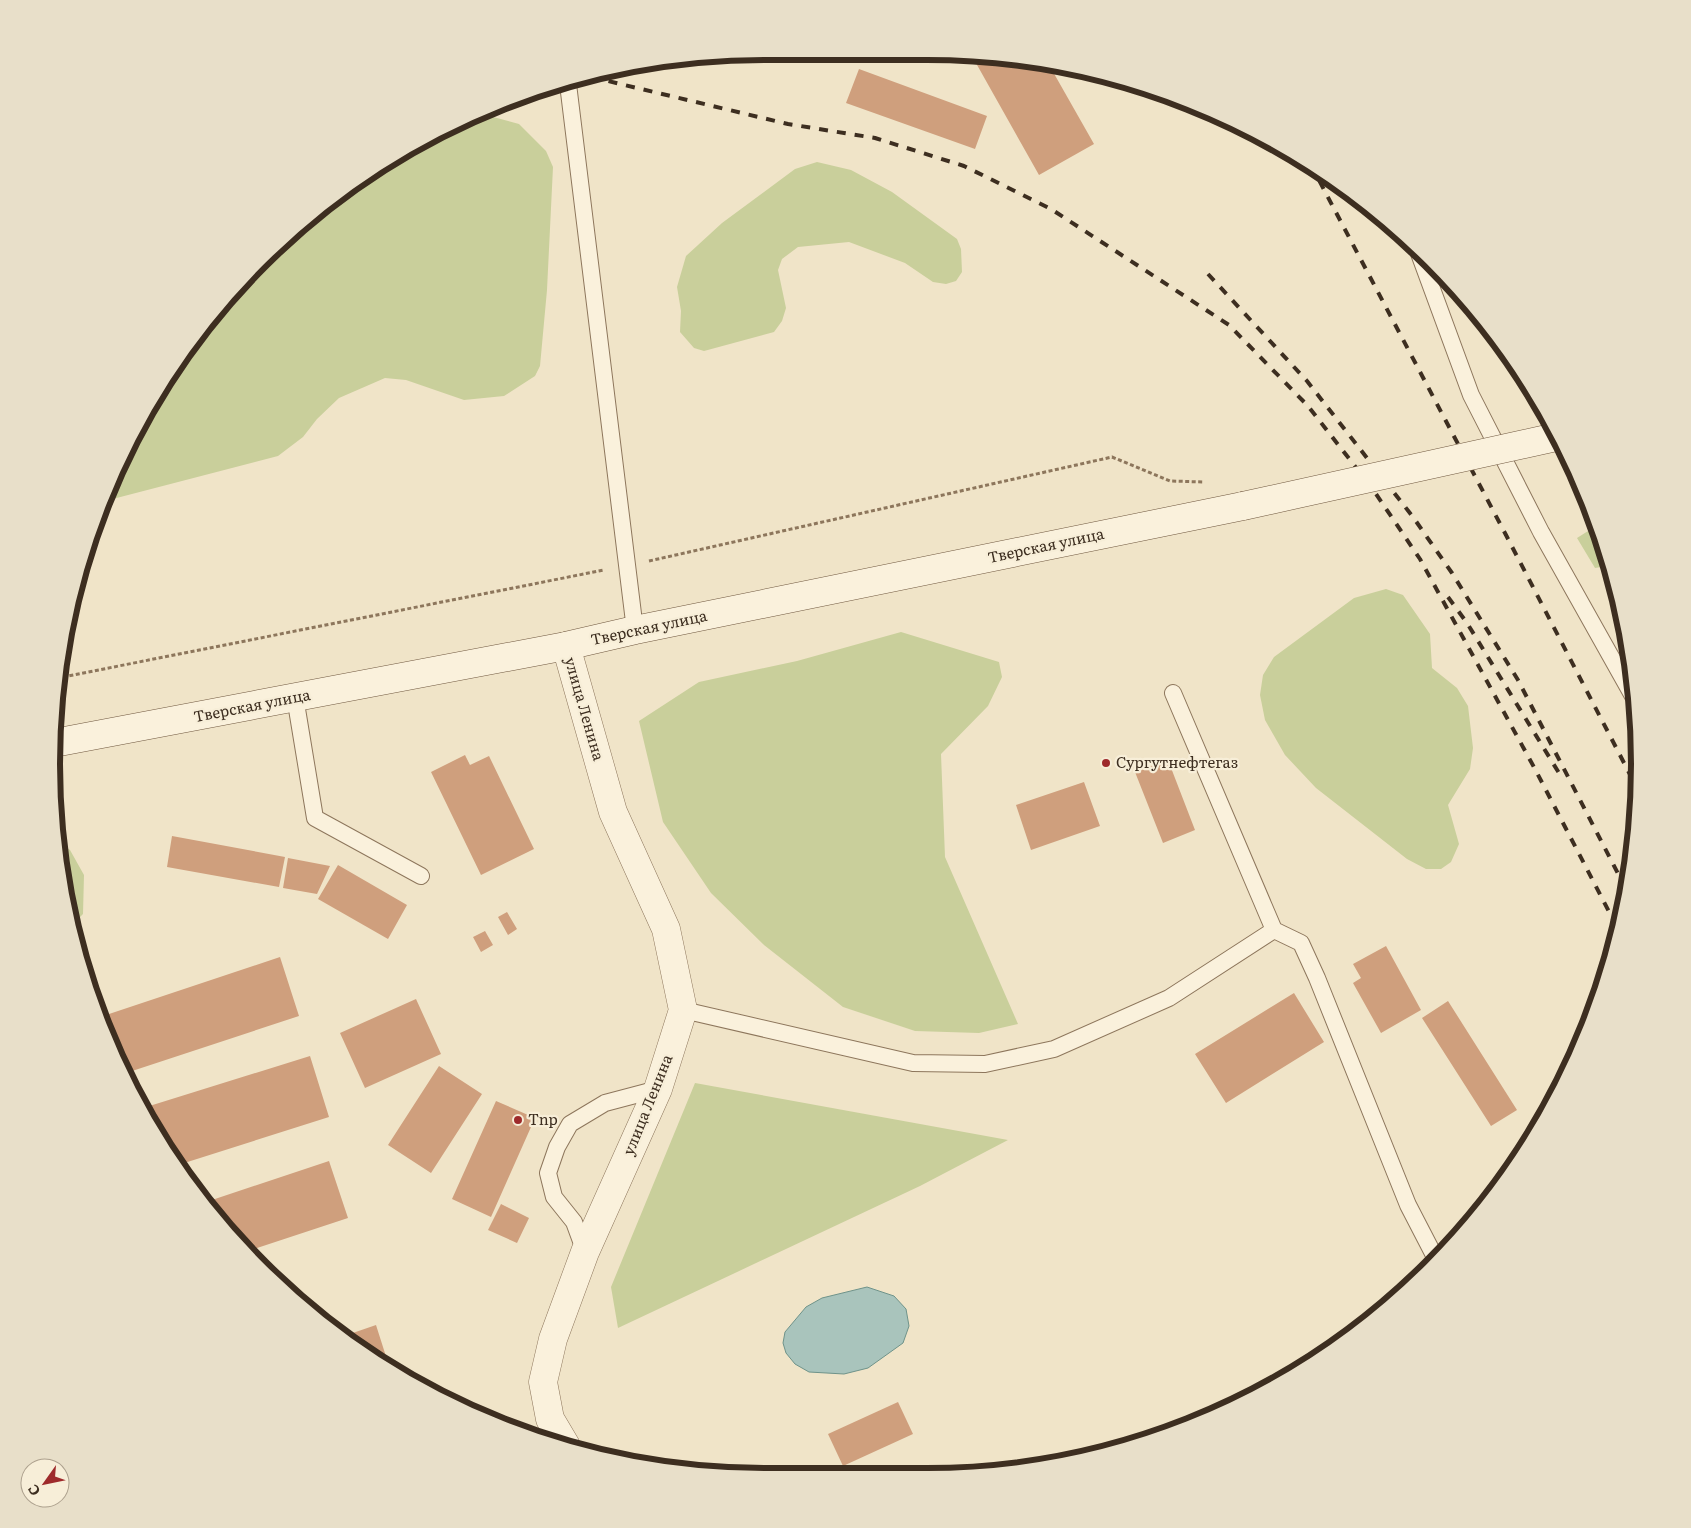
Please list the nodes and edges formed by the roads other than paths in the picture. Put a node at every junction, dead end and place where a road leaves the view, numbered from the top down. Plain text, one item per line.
1 (568, 88) edge
2 (1423, 264) edge
3 (1550, 438) edge
4 (635, 630) junction
5 (566, 646) junction
6 (1626, 684) edge
7 (1173, 693) dead end
8 (295, 698) junction
9 (61, 742) edge
10 (421, 876) dead end
11 (1274, 930) junction
12 (683, 1010) junction
13 (658, 1089) junction
14 (585, 1252) junction
15 (1432, 1254) edge
16 (561, 1438) edge

1 - 4 lane
2 - 6 lane
3 - 4 main road, Тверская улица, bridge
4 - 5 main road, Тверская улица
5 - 8 main road, Тверская улица
5 - 12 main road, улица Ленина
7 - 11 lane
8 - 9 main road, Тверская улица
8 - 10 lane
11 - 12 lane
11 - 15 lane
12 - 13 main road, улица Ленина
13 - 14 main road, улица Ленина
13 - 14 lane
14 - 16 main road, улица Ленина

